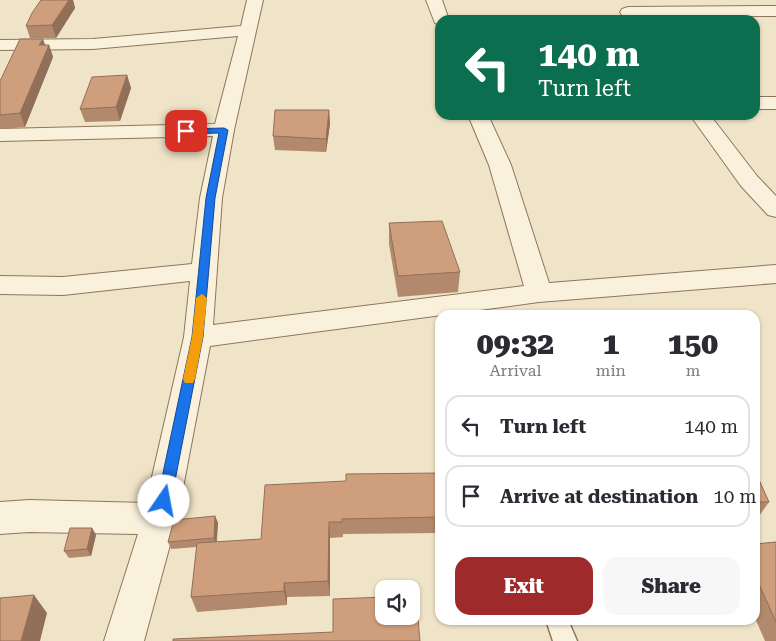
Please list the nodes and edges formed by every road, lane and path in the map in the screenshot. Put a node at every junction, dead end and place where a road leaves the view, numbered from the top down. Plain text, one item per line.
1 (255, 0) edge
2 (434, 0) edge
3 (627, 11) edge
4 (776, 11) edge
5 (439, 15) edge
6 (246, 30) junction
7 (0, 45) edge
8 (760, 103) edge
9 (776, 103) edge
10 (480, 120) edge
11 (704, 120) edge
12 (224, 130) junction
13 (0, 135) edge
14 (776, 210) edge
15 (204, 271) junction
16 (776, 274) edge
17 (0, 285) edge
18 (539, 293) junction
19 (471, 308) edge
20 (452, 310) edge
21 (435, 312) edge
22 (198, 337) junction
23 (0, 518) edge
24 (160, 519) junction
25 (559, 625) edge
26 (124, 641) edge
27 (565, 641) edge

1 - 6 street
2 - 5 street
3 - 4 street
6 - 7 street
6 - 12 street
8 - 9 street
10 - 18 street
11 - 14 street
12 - 13 street
12 - 15 street
15 - 17 street
15 - 22 street
16 - 18 street
18 - 19 street
19 - 20 street
21 - 22 street
22 - 24 street
23 - 24 street
24 - 26 street
25 - 27 lane

